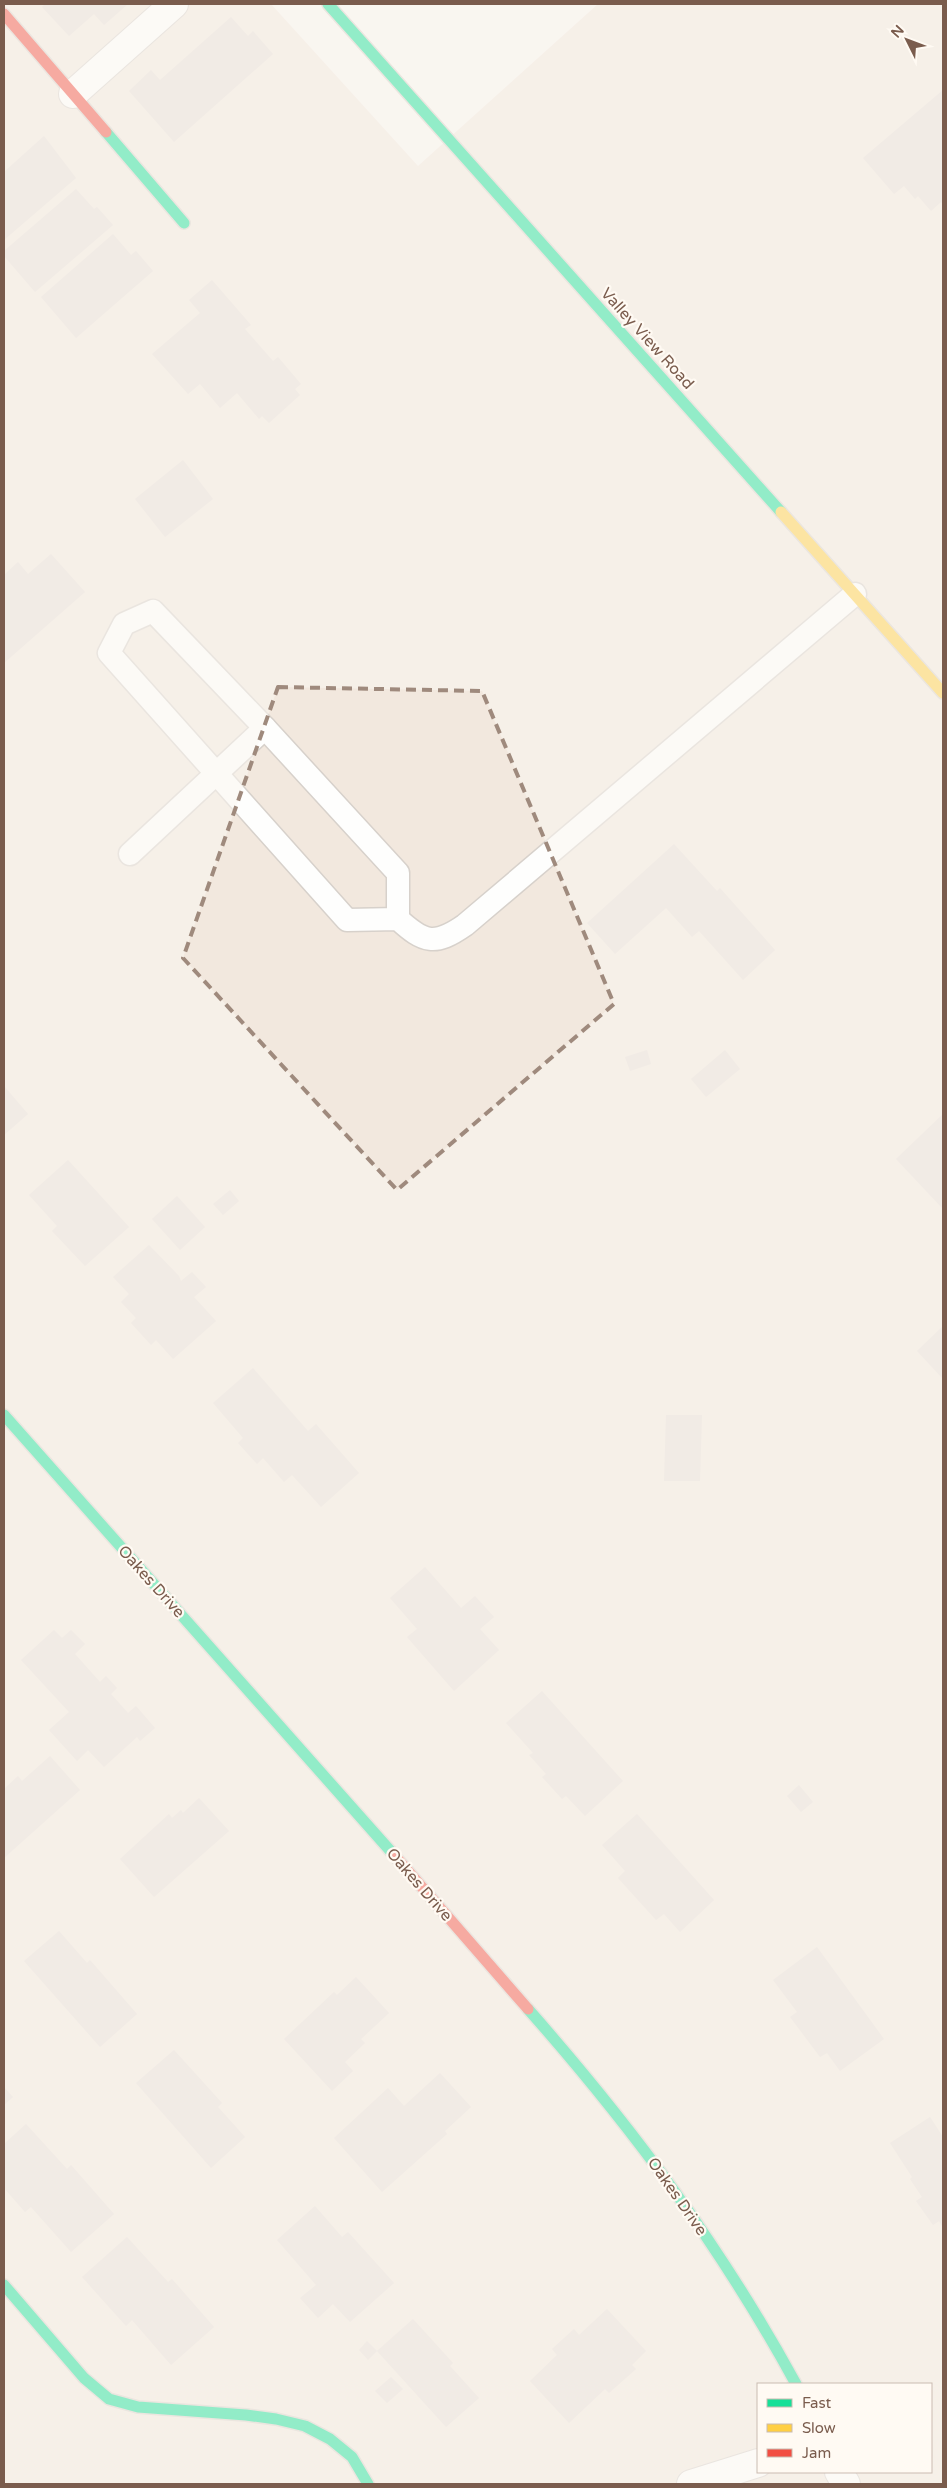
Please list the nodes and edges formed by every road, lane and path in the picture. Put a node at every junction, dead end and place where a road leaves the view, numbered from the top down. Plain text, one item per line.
1 (174, 4) edge
2 (328, 4) edge
3 (4, 14) edge
4 (73, 94) junction
5 (184, 223) dead end
6 (855, 594) junction
7 (943, 693) edge
8 (265, 728) junction
9 (217, 774) junction
10 (130, 854) dead end
11 (398, 919) junction
12 (4, 1415) edge
13 (4, 2285) edge
14 (795, 2383) edge
15 (757, 2462) edge
16 (368, 2484) edge
17 (691, 2484) edge

1 - 4 street
2 - 6 street, Valley View Road
3 - 4 street
4 - 5 street
6 - 7 street, Valley View Road
6 - 11 lane
8 - 9 lane
8 - 9 lane
8 - 11 lane
9 - 10 lane
9 - 11 lane
12 - 14 street, Oakes Drive
13 - 16 street
15 - 17 street

